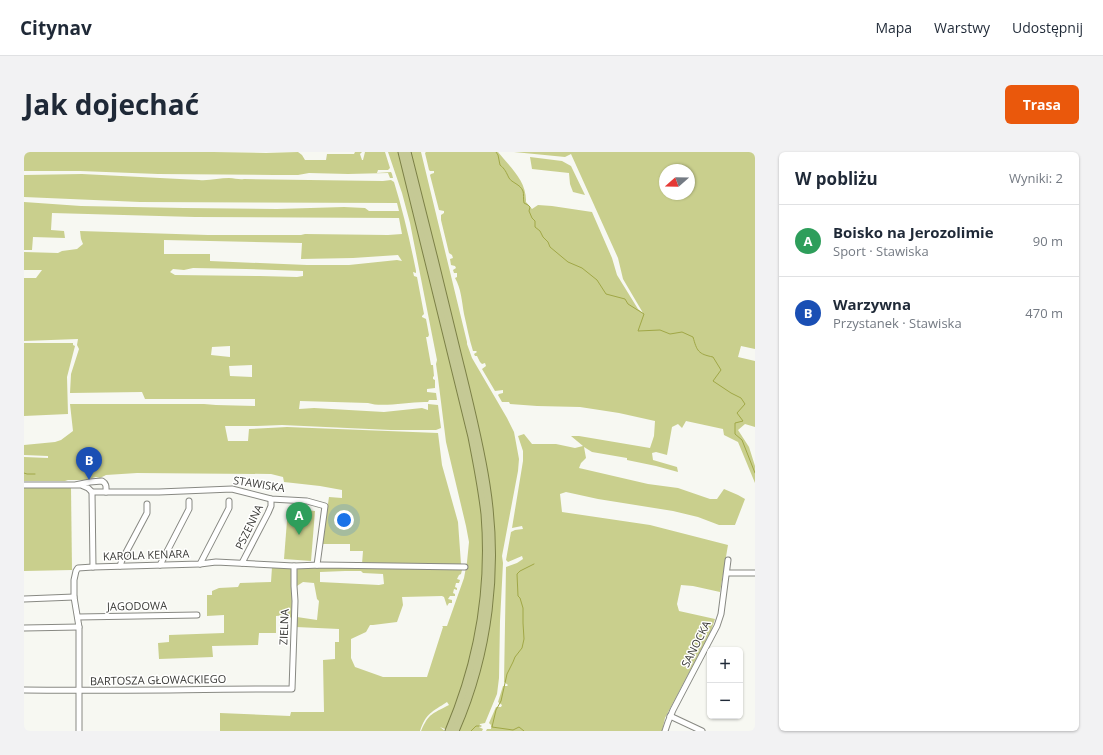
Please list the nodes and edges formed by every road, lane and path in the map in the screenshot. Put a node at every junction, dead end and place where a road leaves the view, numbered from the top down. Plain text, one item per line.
1 (402, 152) edge
2 (408, 152) edge
3 (24, 484) edge
4 (75, 485) junction
5 (92, 492) junction
6 (106, 492) junction
7 (272, 499) junction
8 (229, 501) dead end
9 (189, 502) dead end
10 (147, 504) dead end
11 (728, 560) dead end
12 (242, 563) junction
13 (200, 564) junction
14 (160, 565) junction
15 (120, 566) junction
16 (294, 566) junction
17 (316, 566) junction
18 (93, 567) junction
19 (465, 567) dead end
20 (727, 573) junction
21 (755, 573) edge
22 (74, 597) junction
23 (24, 599) edge
24 (197, 615) dead end
25 (78, 617) junction
26 (79, 627) junction
27 (24, 628) edge
28 (292, 689) joint
29 (24, 690) edge
30 (79, 690) junction
31 (670, 716) junction
32 (79, 731) edge
33 (449, 731) edge
34 (455, 731) edge
35 (665, 731) edge
36 (702, 731) edge

1 - 33 main road
2 - 34 main road
3 - 4 street, STAWISKA
4 - 5 street, STAWISKA
4 - 6 street, STAWISKA
5 - 6 street, STAWISKA
5 - 18 street
6 - 7 street, STAWISKA
7 - 12 street, PSZENNA
7 - 17 street, STAWISKA
8 - 13 street
9 - 14 street
10 - 15 street
11 - 20 street, SANOCKA
12 - 13 street, KAROLA KENARA
12 - 16 street, KAROLA KENARA
13 - 14 street, KAROLA KENARA
14 - 15 street, KAROLA KENARA
15 - 18 street, KAROLA KENARA
16 - 17 street, KAROLA KENARA
16 - 28 street, ZIELNA
17 - 19 street, KAROLA KENARA
18 - 22 street, KAROLA KENARA
20 - 21 street
20 - 31 street, SANOCKA
22 - 23 street
22 - 25 street, KAROLA KENARA
24 - 25 street, JAGODOWA
25 - 26 street, KAROLA KENARA
26 - 27 street
26 - 30 street, KAROLA KENARA
28 - 30 street, BARTOSZA GŁOWACKIEGO
29 - 30 street, BARTOSZA GŁOWACKIEGO
30 - 32 street, KAROLA KENARA
31 - 35 street, SANOCKA
31 - 36 street

